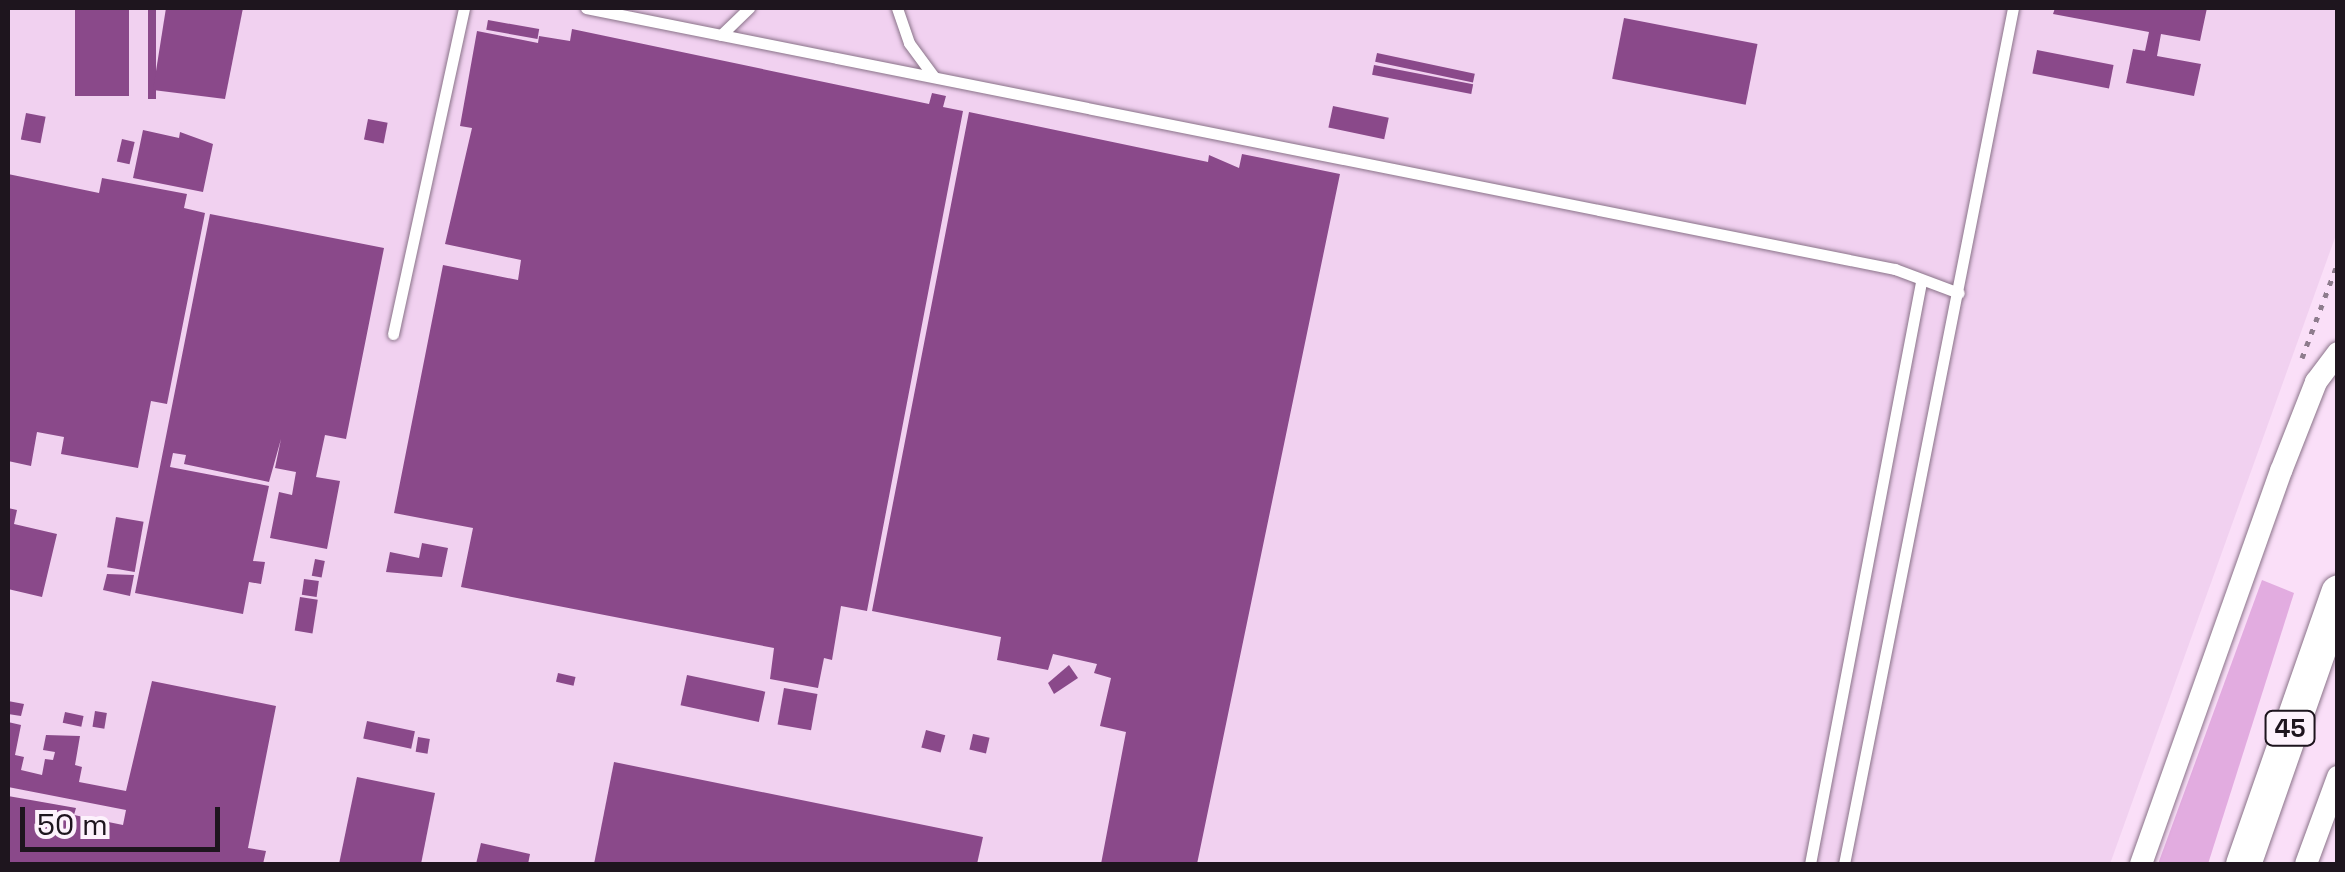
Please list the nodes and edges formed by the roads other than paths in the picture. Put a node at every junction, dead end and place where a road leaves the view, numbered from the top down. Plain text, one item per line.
1 (464, 8) edge
2 (586, 8) edge
3 (749, 8) edge
4 (898, 8) edge
5 (2012, 8) edge
6 (721, 35) junction
7 (934, 77) junction
8 (1920, 282) junction
9 (1958, 294) junction
10 (393, 334) dead end
11 (2338, 353) edge
12 (2338, 592) edge
13 (2338, 777) edge
14 (1810, 864) edge
15 (1844, 864) edge
16 (2141, 864) edge
17 (2242, 864) edge
18 (2306, 864) edge

1 - 10 lane
2 - 6 lane
3 - 6 lane
4 - 7 lane
5 - 9 lane
6 - 7 lane
7 - 8 lane
8 - 9 lane
8 - 14 lane
9 - 15 lane
11 - 16 street
12 - 17 main road, 45
13 - 18 street

